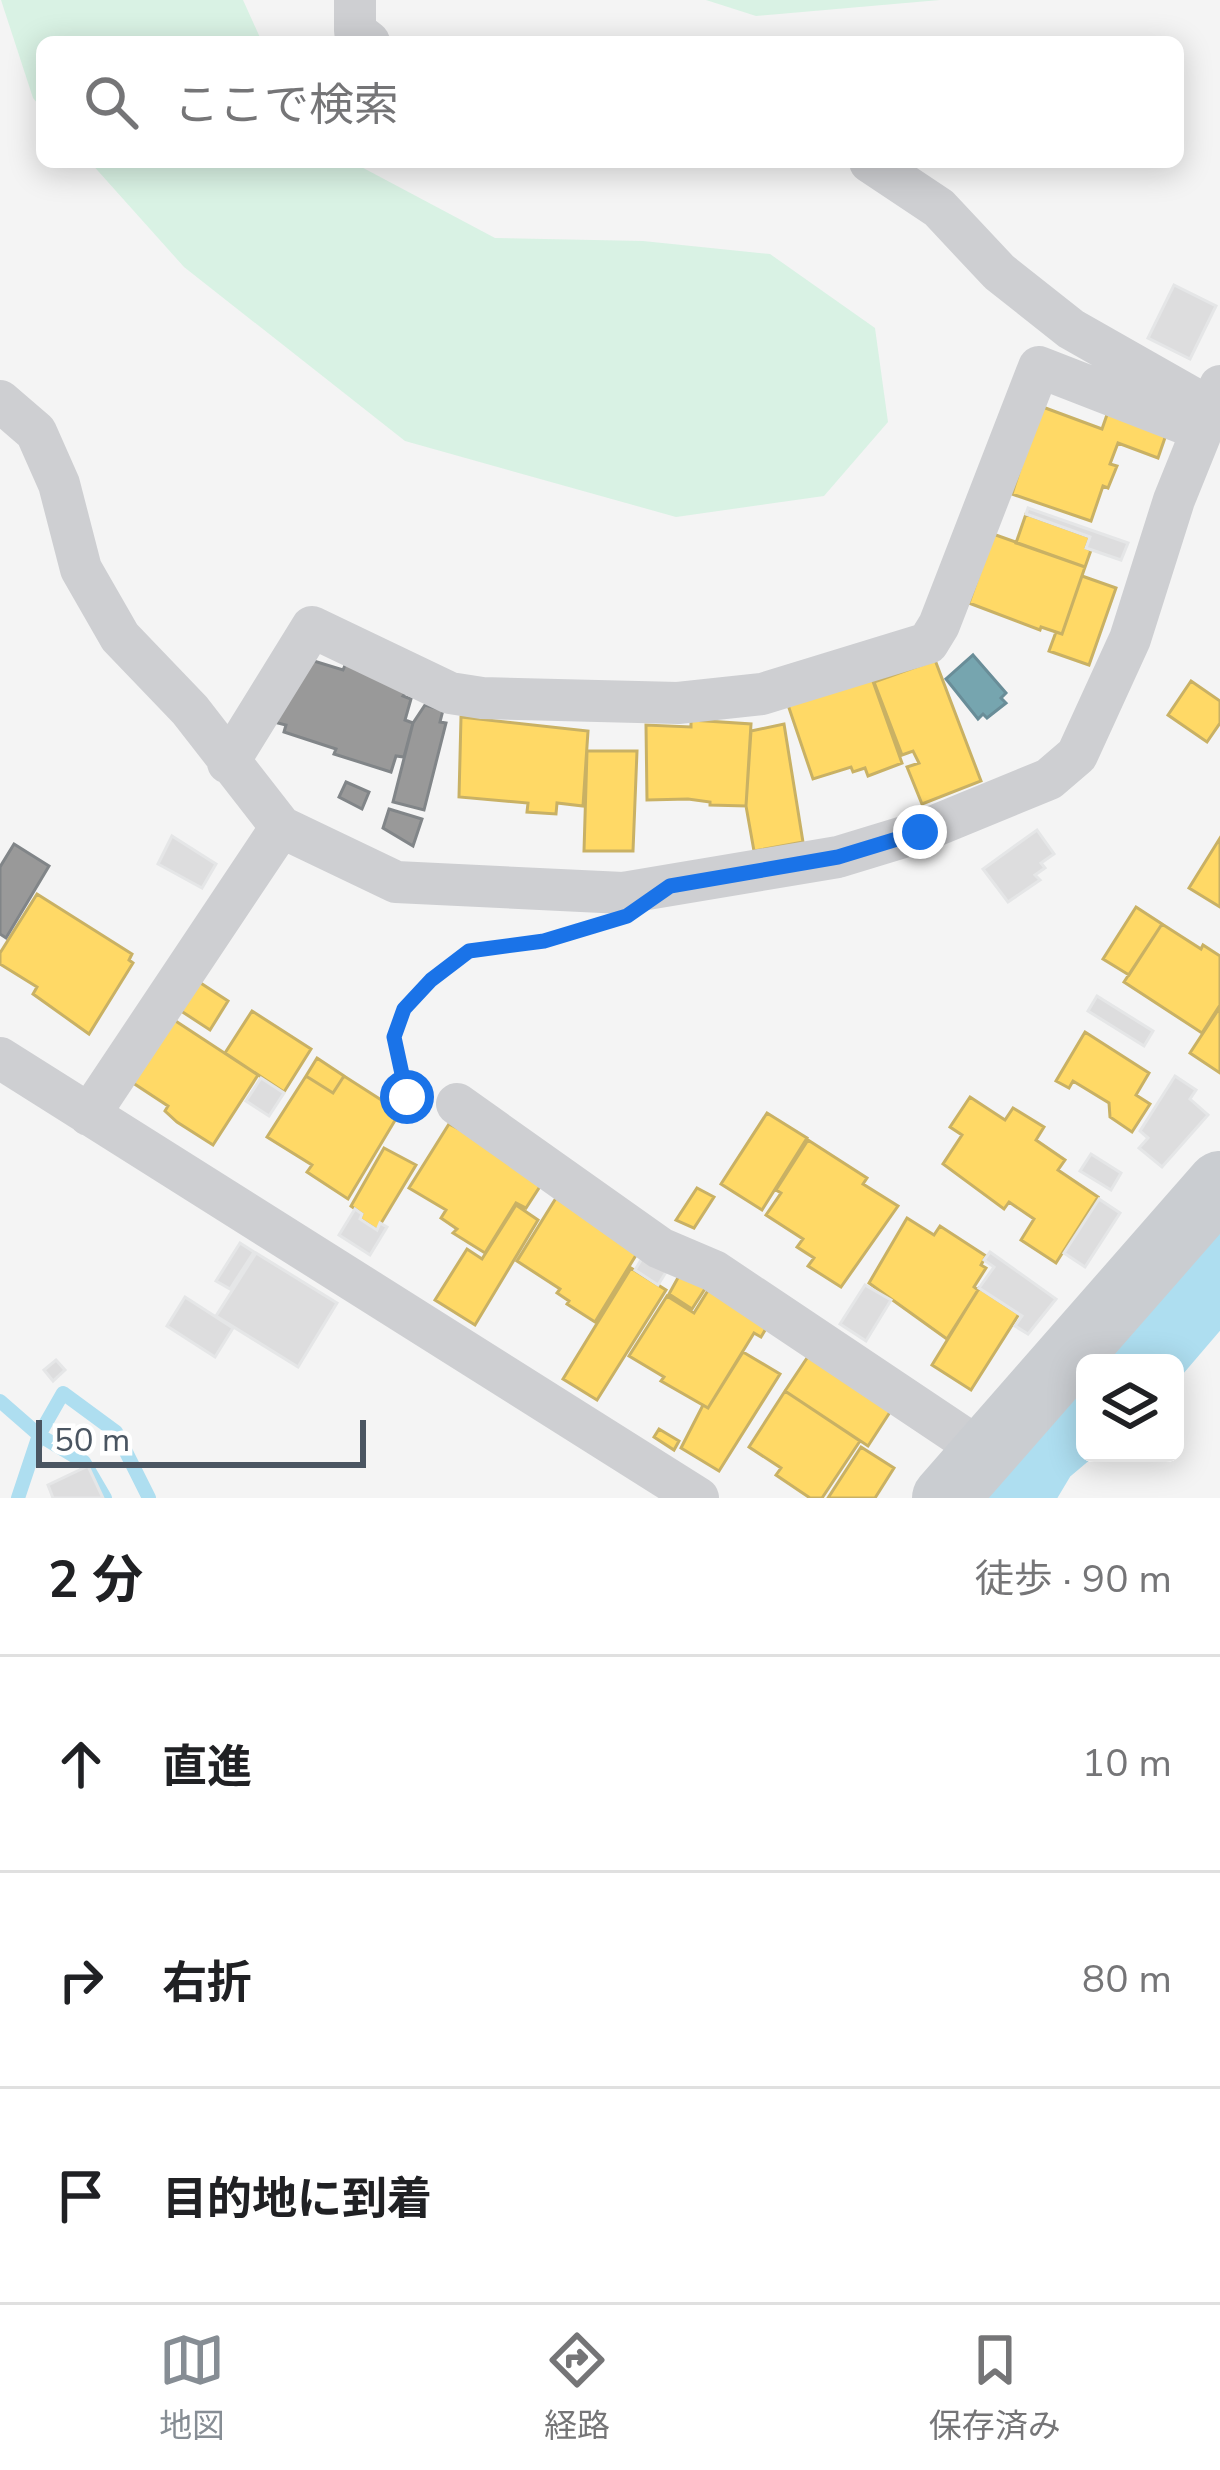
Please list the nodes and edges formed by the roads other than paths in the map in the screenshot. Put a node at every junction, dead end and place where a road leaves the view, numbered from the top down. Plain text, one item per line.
1 (355, 0) edge
2 (361, 36) edge
3 (879, 168) edge
4 (0, 401) edge
5 (1210, 408) edge
6 (228, 763) junction
7 (281, 827) junction
8 (0, 1058) edge
9 (457, 1105) road end
10 (89, 1115) junction
11 (1220, 1184) edge
12 (966, 1475) edge
13 (698, 1498) edge

1 - 2 street
3 - 5 street
4 - 6 street
5 - 6 street
5 - 7 street
6 - 7 street
7 - 10 street
8 - 10 street
9 - 12 street
10 - 13 street
11 - 12 main road

